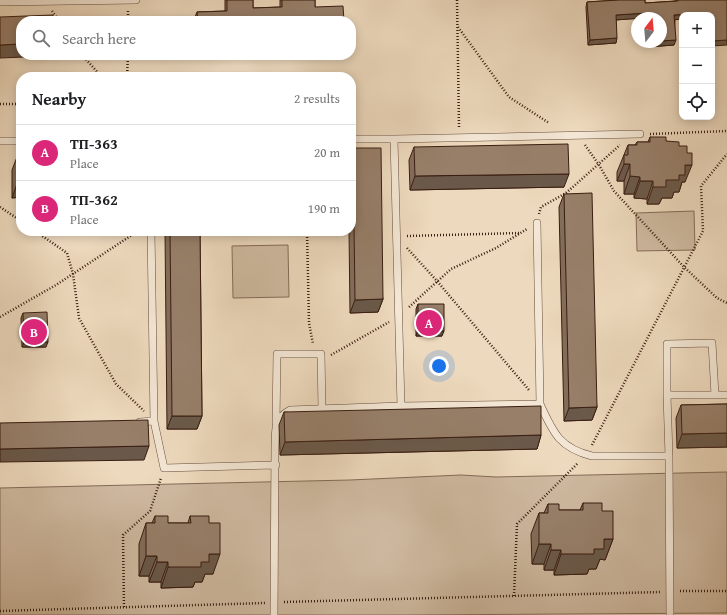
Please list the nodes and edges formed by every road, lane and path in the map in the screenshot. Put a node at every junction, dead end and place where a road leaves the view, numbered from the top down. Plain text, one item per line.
1 (28, 0) edge
2 (136, 0) edge
3 (457, 0) edge
4 (0, 2) edge
5 (458, 26) junction
6 (87, 60) edge
7 (128, 60) edge
8 (97, 72) edge
9 (127, 72) edge
10 (0, 104) edge
11 (16, 104) edge
12 (549, 122) dead end
13 (727, 131) edge
14 (632, 134) junction
15 (640, 134) joint
16 (578, 135) junction
17 (459, 138) junction
18 (356, 139) edge
19 (394, 139) junction
20 (0, 141) edge
21 (16, 141) edge
22 (727, 154) edge
23 (599, 165) junction
24 (0, 207) edge
25 (16, 218) edge
26 (537, 223) junction
27 (520, 233) junction
28 (42, 236) edge
29 (130, 236) edge
30 (151, 236) edge
31 (307, 236) edge
32 (396, 236) junction
33 (684, 267) junction
34 (73, 274) junction
35 (437, 281) junction
36 (727, 303) edge
37 (399, 316) junction
38 (0, 317) edge
39 (315, 354) junction
40 (321, 361) junction
41 (667, 395) junction
42 (715, 395) junction
43 (727, 395) edge
44 (540, 404) junction
45 (401, 406) junction
46 (322, 408) junction
47 (154, 421) junction
48 (131, 422) edge
49 (276, 424) junction
50 (586, 455) junction
51 (669, 456) junction
52 (276, 465) junction
53 (164, 468) junction
54 (727, 591) edge
55 (670, 592) junction
56 (514, 596) junction
57 (274, 603) junction
58 (124, 607) junction
59 (0, 611) edge
60 (274, 615) edge
61 (670, 615) edge

1 - 2 lane
1 - 4 lane
3 - 5 path
5 - 12 path
5 - 17 path
6 - 8 path
7 - 9 path
10 - 11 path
13 - 15 path
14 - 15 lane
14 - 16 lane
14 - 23 path
16 - 17 lane
16 - 23 path
17 - 19 lane
18 - 19 lane
19 - 32 lane
20 - 21 lane
22 - 33 path
23 - 26 path
23 - 33 path
24 - 25 path
26 - 27 path
26 - 44 lane
27 - 32 path
27 - 35 path
28 - 34 path
29 - 34 path
30 - 47 lane
31 - 39 path
32 - 35 path
32 - 37 lane
33 - 36 path
33 - 50 path
34 - 38 path
34 - 47 path
35 - 37 path
35 - 44 path
37 - 40 path
37 - 45 lane
39 - 40 lane
39 - 49 lane
40 - 46 lane
41 - 42 lane
41 - 42 lane
41 - 51 lane
42 - 43 lane
44 - 45 lane
44 - 50 lane
45 - 46 lane
46 - 49 lane
47 - 48 lane
47 - 53 lane
49 - 52 lane
50 - 51 lane
50 - 56 path
51 - 55 lane
52 - 53 lane
52 - 57 lane
53 - 58 path
54 - 55 path
55 - 56 path
55 - 61 lane
56 - 57 path
57 - 58 path
57 - 60 lane
58 - 59 path

